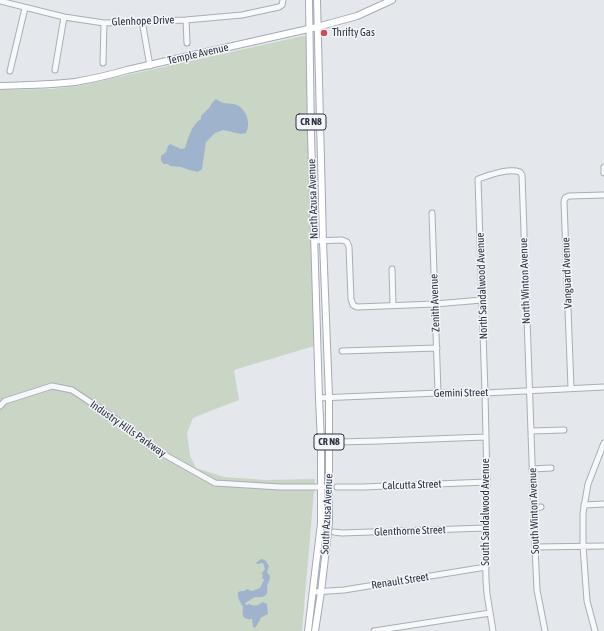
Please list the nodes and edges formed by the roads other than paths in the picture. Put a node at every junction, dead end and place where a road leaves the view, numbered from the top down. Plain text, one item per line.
1 (283, 0) edge
2 (309, 0) edge
3 (317, 0) edge
4 (392, 0) edge
5 (0, 1) edge
6 (25, 8) junction
7 (64, 17) junction
8 (186, 20) junction
9 (142, 21) junction
10 (104, 23) junction
11 (317, 27) junction
12 (310, 29) junction
13 (188, 43) dead end
14 (103, 63) dead end
15 (150, 66) junction
16 (54, 70) dead end
17 (10, 71) dead end
18 (0, 86) edge
19 (604, 168) edge
20 (520, 172) joint
21 (604, 173) edge
22 (604, 195) edge
23 (432, 213) dead end
24 (314, 241) junction
25 (323, 241) junction
26 (392, 269) dead end
27 (482, 300) junction
28 (435, 304) junction
29 (393, 305) junction
30 (437, 348) junction
31 (317, 350) junction
32 (342, 351) dead end
33 (328, 366) junction
34 (604, 387) edge
35 (571, 388) junction
36 (529, 391) junction
37 (485, 392) junction
38 (438, 393) junction
39 (329, 397) junction
40 (319, 398) junction
41 (0, 406) edge
42 (564, 430) dead end
43 (531, 432) junction
44 (485, 437) junction
45 (336, 442) dead end
46 (604, 443) edge
47 (601, 460) edge
48 (551, 468) dead end
49 (532, 469) junction
50 (486, 482) junction
51 (329, 486) junction
52 (321, 487) junction
53 (337, 487) dead end
54 (604, 504) edge
55 (584, 505) junction
56 (541, 507) dead end
57 (534, 508) junction
58 (485, 528) junction
59 (334, 532) dead end
60 (583, 546) junction
61 (604, 546) edge
62 (535, 547) junction
63 (486, 567) junction
64 (313, 592) junction
65 (321, 592) junction
66 (490, 613) junction
67 (308, 631) edge
68 (316, 631) edge
69 (374, 631) edge
70 (493, 631) edge
71 (545, 631) edge
72 (594, 631) edge

1 - 8 street, Glenhope Drive
2 - 12 main road, North Azusa Avenue / CR N8
3 - 11 main road, North Azusa Avenue / CR N8
4 - 11 main road, Temple Avenue
5 - 6 street, Glenhope Drive
6 - 7 street, Glenhope Drive
6 - 17 street
7 - 10 street, Glenhope Drive
7 - 16 street
8 - 9 street, Glenhope Drive
8 - 13 street
9 - 10 street, Glenhope Drive
9 - 15 street
10 - 14 street
11 - 12 main road, Temple Avenue
11 - 25 main road, North Azusa Avenue / CR N8
12 - 15 main road, Temple Avenue
12 - 24 main road, North Azusa Avenue / CR N8
15 - 18 main road, Temple Avenue
19 - 21 street
20 - 27 street, North Sandalwood Avenue
20 - 36 street, North Winton Avenue
22 - 35 street, Vanguard Avenue
23 - 28 street, Zenith Avenue
24 - 25 street
24 - 31 main road, North Azusa Avenue / CR N8
25 - 29 street
25 - 33 main road, North Azusa Avenue / CR N8
26 - 29 street
27 - 28 street
27 - 37 street, North Sandalwood Avenue
28 - 29 street
28 - 30 street, Zenith Avenue
30 - 32 street
30 - 38 street, Zenith Avenue
31 - 33 main road
31 - 40 main road, North Azusa Avenue / CR N8
33 - 39 main road, North Azusa Avenue / CR N8
34 - 35 street, Gemini Street
35 - 36 street, Gemini Street
36 - 37 street, Gemini Street
36 - 43 street, South Winton Avenue
37 - 38 street, Gemini Street
37 - 44 street, South Sandalwood Avenue
38 - 39 street, Gemini Street
39 - 40 street, Gemini Street
39 - 51 main road, South Azusa Avenue / CR N8
40 - 52 main road, South Azusa Avenue / CR N8
41 - 52 street, Industry Hills Parkway
42 - 43 street
43 - 49 street, South Winton Avenue
44 - 45 street
44 - 50 street, South Sandalwood Avenue
46 - 47 street
47 - 55 street
48 - 49 street
49 - 57 street, South Winton Avenue
50 - 53 street, Calcutta Street
50 - 58 street, South Sandalwood Avenue
51 - 52 street, Industry Hills Parkway
51 - 65 main road, South Azusa Avenue / CR N8
52 - 64 main road, South Azusa Avenue / CR N8
54 - 55 street
55 - 60 street
56 - 57 street
57 - 62 street, South Winton Avenue
58 - 59 street, Glenthorne Street
58 - 63 street, South Sandalwood Avenue
60 - 61 street
60 - 62 street
60 - 72 street
62 - 71 street, South Winton Avenue
63 - 65 street, Renault Street
63 - 66 street, South Sandalwood Avenue
64 - 65 street, Renault Street
64 - 67 main road, South Azusa Avenue / CR N8
65 - 68 main road, South Azusa Avenue / CR N8
66 - 69 street
66 - 70 street, South Sandalwood Avenue

